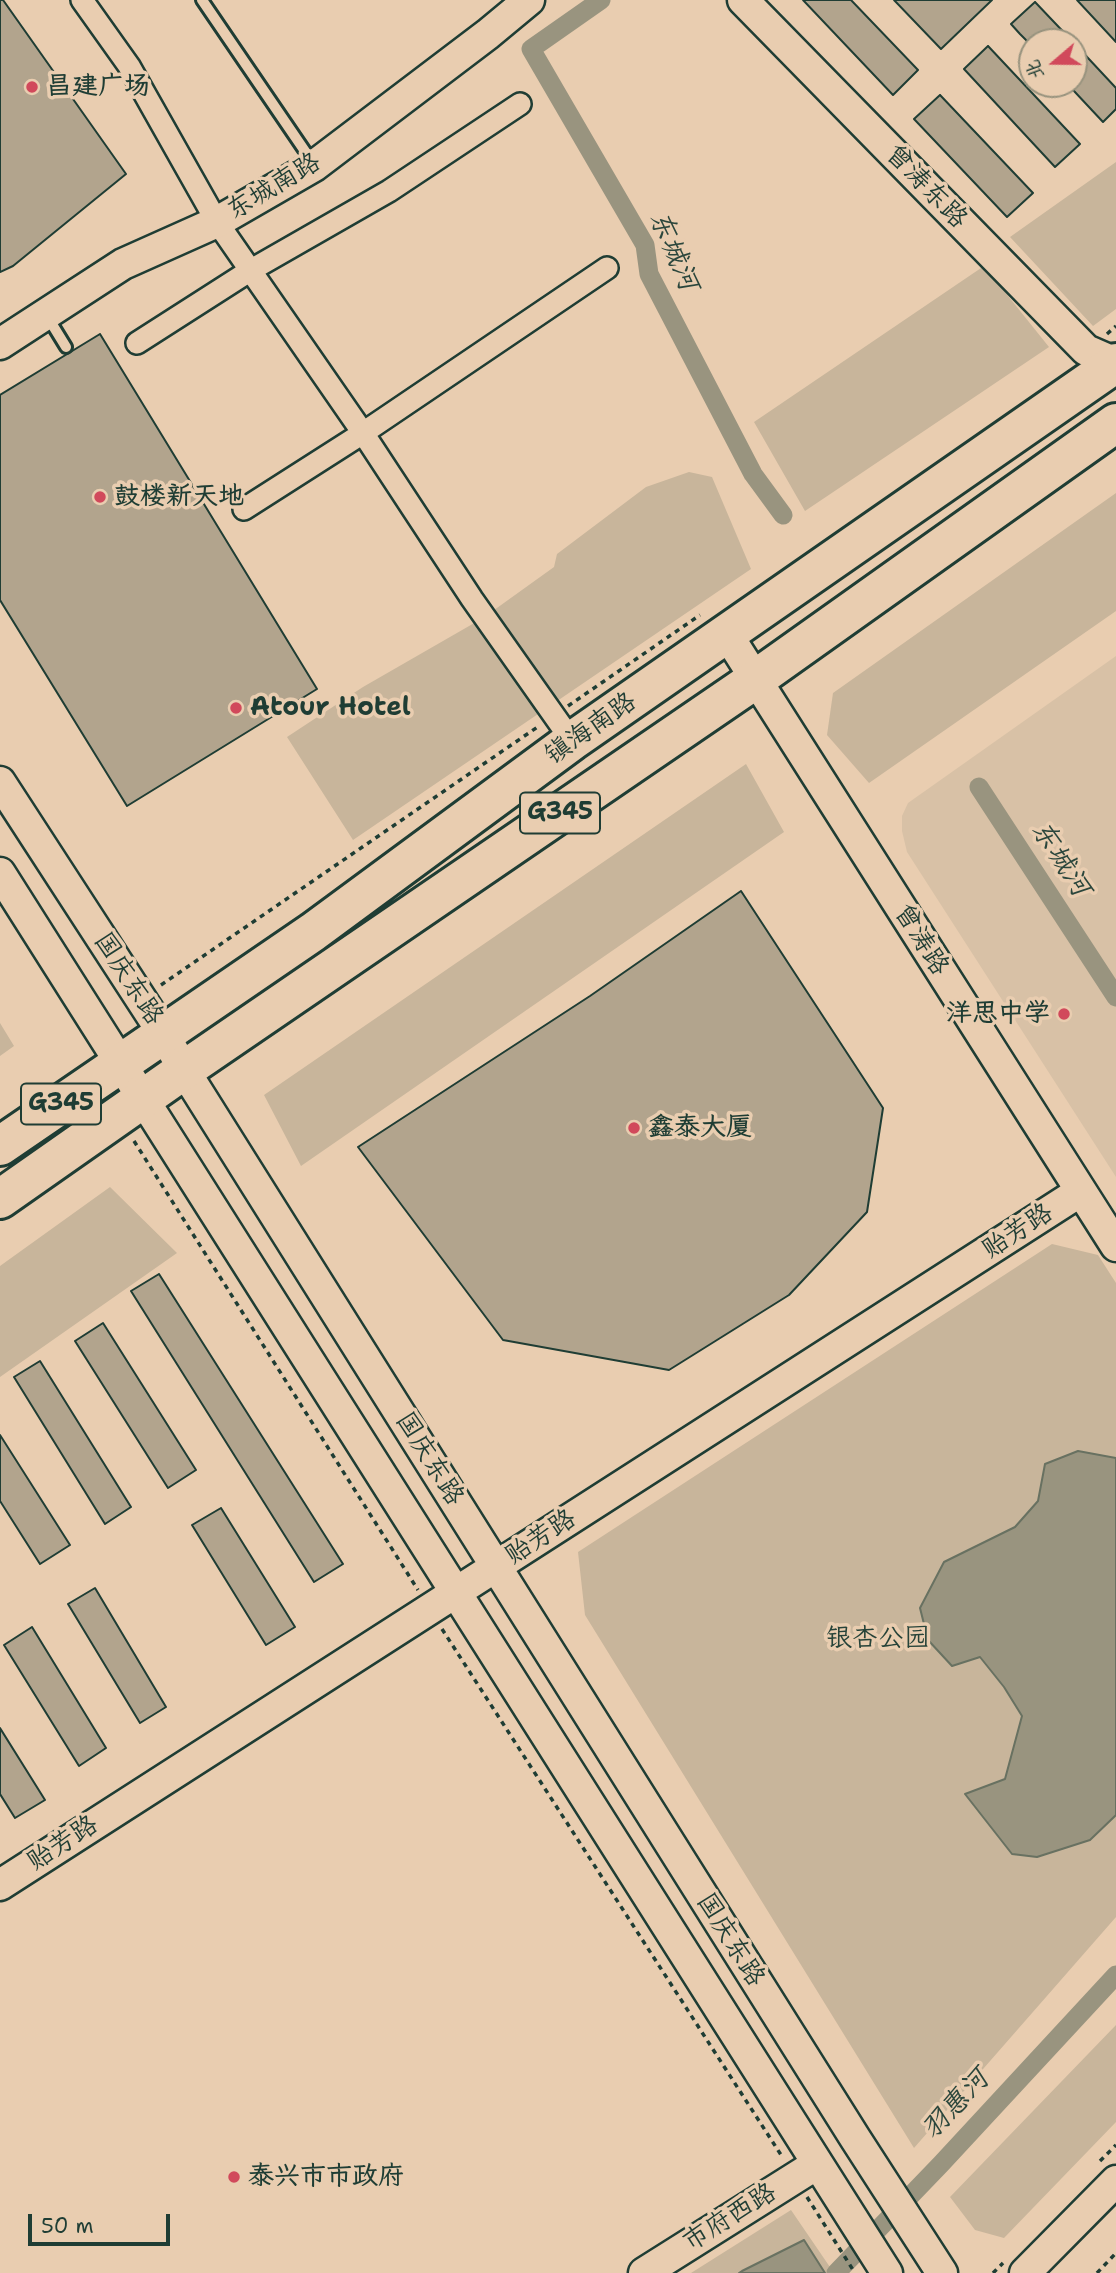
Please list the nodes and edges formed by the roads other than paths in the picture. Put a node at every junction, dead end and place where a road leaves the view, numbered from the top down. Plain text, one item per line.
1 (82, 0) edge
2 (202, 0) edge
3 (528, 0) edge
4 (743, 0) edge
5 (520, 104) dead end
6 (314, 166) junction
7 (217, 222) junction
8 (607, 268) dead end
9 (251, 270) junction
10 (46, 314) junction
11 (137, 343) dead end
12 (0, 344) edge
13 (66, 347) dead end
14 (1116, 363) edge
15 (1116, 424) edge
16 (363, 433) junction
17 (244, 509) dead end
18 (718, 622) junction
19 (756, 679) junction
20 (562, 729) junction
21 (0, 782) edge
22 (0, 873) edge
23 (163, 1033) junction
24 (122, 1063) junction
25 (184, 1070) junction
26 (131, 1107) junction
27 (0, 1146) edge
28 (1081, 1191) junction
29 (0, 1199) edge
30 (1116, 1246) edge
31 (496, 1567) junction
32 (455, 1594) junction
33 (0, 1885) edge
34 (806, 2179) junction
35 (1116, 2181) edge
36 (1116, 2206) edge
37 (644, 2273) edge
38 (887, 2273) edge
39 (942, 2273) edge
40 (1024, 2273) edge
41 (1052, 2273) edge

1 - 7 street
2 - 6 lane
3 - 6 main road, 东城南路
4 - 14 main road, 曾涛东路
5 - 9 street
6 - 7 main road, 东城南路
7 - 9 street
7 - 10 main road, 东城南路
8 - 16 street
9 - 11 street
9 - 16 street
10 - 12 main road, 东城南路
10 - 13 lane
14 - 18 highway, 镇海南路 / G345
15 - 19 highway, 镇海南路 / G345
16 - 17 street
16 - 20 street
18 - 19 main road, 曾涛路
18 - 20 highway, 镇海南路 / G345
19 - 25 highway, 镇海南路 / G345
19 - 28 main road, 曾涛路
20 - 23 highway, 镇海南路 / G345
21 - 23 main road, 国庆东路
22 - 24 main road, 国庆东路
23 - 24 highway, 镇海南路 / G345
23 - 25 main road, 国庆东路
24 - 26 main road, 国庆东路
24 - 27 highway, 镇海南路 / G345
25 - 26 highway, 镇海南路 / G345
25 - 31 main road, 国庆东路
26 - 29 highway, 镇海南路 / G345
26 - 32 main road, 国庆东路
28 - 30 main road, 曾涛路
28 - 31 main road, 贻芳路
31 - 32 main road, 贻芳路
31 - 39 main road, 国庆东路
32 - 33 main road, 贻芳路
32 - 34 main road, 国庆东路
34 - 37 main road, 市府西路
34 - 38 main road, 国庆东路
35 - 40 main road
36 - 41 main road

